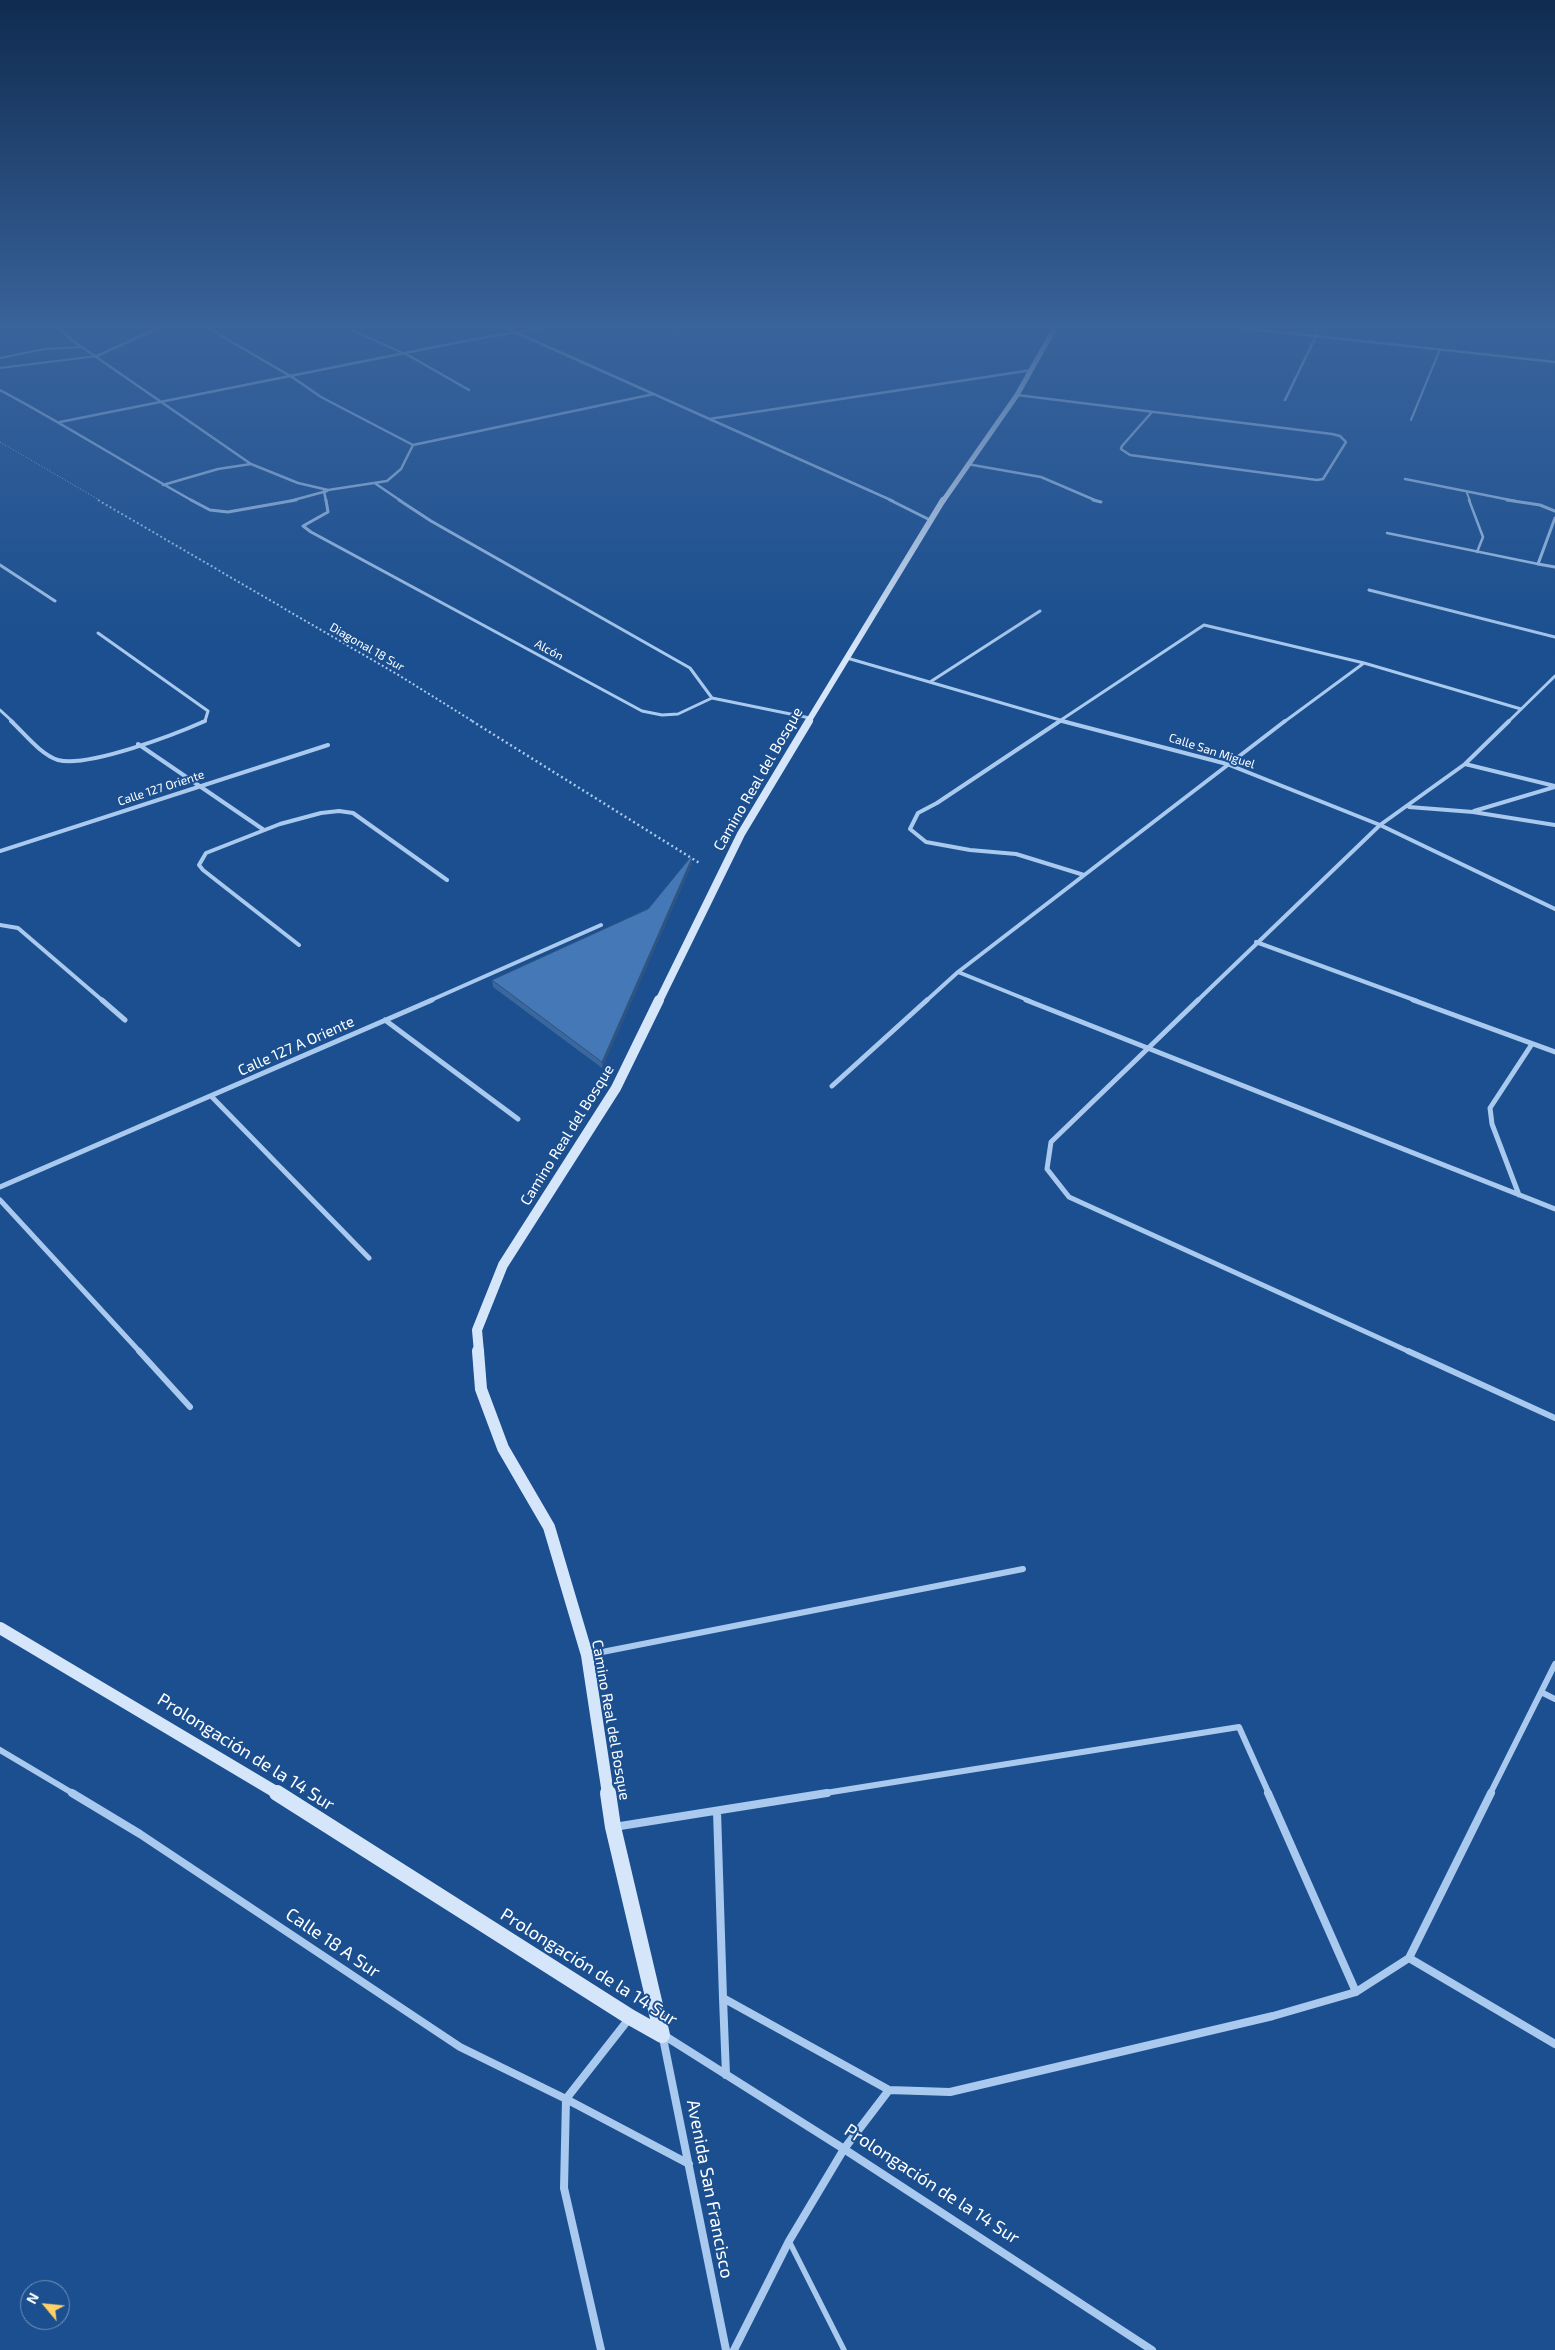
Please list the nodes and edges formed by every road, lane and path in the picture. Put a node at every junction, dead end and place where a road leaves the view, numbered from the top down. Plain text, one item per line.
1 (79, 434) edge
2 (208, 434) edge
3 (391, 434) edge
4 (467, 434) edge
5 (742, 434) edge
6 (989, 434) edge
7 (1133, 434) edge
8 (1329, 434) edge
9 (0, 442) edge
10 (413, 445) junction
11 (251, 464) junction
12 (966, 464) junction
13 (1405, 478) dead end
14 (376, 484) junction
15 (162, 485) junction
16 (326, 491) junction
17 (1467, 493) junction
18 (1101, 502) dead end
19 (1555, 510) edge
20 (1555, 518) edge
21 (930, 520) junction
22 (1386, 533) dead end
23 (1477, 552) junction
24 (1538, 564) junction
25 (0, 565) edge
26 (1555, 567) edge
27 (1369, 590) dead end
28 (54, 601) dead end
29 (1040, 611) dead end
30 (98, 633) dead end
31 (1555, 637) edge
32 (846, 658) junction
33 (1364, 663) junction
34 (1555, 676) edge
35 (930, 682) junction
36 (712, 698) junction
37 (1521, 709) junction
38 (0, 710) edge
39 (810, 718) junction
40 (1062, 721) junction
41 (138, 744) junction
42 (328, 745) dead end
43 (1228, 764) junction
44 (1465, 764) junction
45 (199, 785) junction
46 (1555, 786) edge
47 (1408, 807) junction
48 (1473, 812) junction
49 (1380, 825) junction
50 (1555, 825) edge
51 (264, 830) junction
52 (0, 851) edge
53 (722, 872) junction
54 (1084, 875) junction
55 (447, 880) dead end
56 (1555, 909) edge
57 (0, 925) edge
58 (600, 925) dead end
59 (1256, 942) junction
60 (298, 945) dead end
61 (958, 972) junction
62 (125, 1020) dead end
63 (385, 1020) junction
64 (1532, 1044) junction
65 (1146, 1049) junction
66 (1555, 1052) edge
67 (832, 1086) dead end
68 (212, 1097) junction
69 (518, 1119) dead end
70 (0, 1187) edge
71 (1519, 1195) junction
72 (0, 1200) edge
73 (1555, 1209) edge
74 (368, 1258) dead end
75 (190, 1407) dead end
76 (1555, 1418) edge
77 (1023, 1569) dead end
78 (0, 1628) edge
79 (587, 1655) junction
80 (1555, 1664) edge
81 (1541, 1692) junction
82 (1555, 1699) edge
83 (0, 1750) edge
84 (717, 1811) junction
85 (613, 1827) junction
86 (1409, 1958) junction
87 (1356, 1992) junction
88 (723, 1998) junction
89 (630, 2017) junction
90 (662, 2035) junction
91 (1555, 2044) edge
92 (726, 2075) junction
93 (889, 2090) junction
94 (566, 2099) junction
95 (844, 2149) junction
96 (689, 2164) junction
97 (789, 2241) junction
98 (601, 2350) edge
99 (726, 2350) edge
100 (734, 2350) edge
101 (844, 2350) edge
102 (1152, 2350) edge

1 - 15 street
2 - 11 street
3 - 10 street
4 - 10 street
5 - 21 street
6 - 12 street, Camino Real del Bosque
7 - 8 street
9 - 53 path, Diagonal 18 Sur
10 - 14 street
11 - 15 street
11 - 16 street
12 - 18 street
12 - 21 street, Camino Real del Bosque
13 - 17 street
14 - 16 street
14 - 36 street
15 - 16 street
16 - 36 street, Alcón
17 - 19 street
17 - 23 lane
20 - 24 street
21 - 32 street, Camino Real del Bosque
22 - 23 lane
23 - 24 lane
24 - 26 street
25 - 28 street
27 - 31 street
29 - 35 street
30 - 41 street
32 - 35 street, Calle San Miguel
32 - 39 street, Camino Real del Bosque
33 - 37 street
33 - 40 street
33 - 43 street
34 - 37 street
35 - 40 street, Calle San Miguel
36 - 39 street
37 - 44 street
38 - 41 street
39 - 53 street, Camino Real del Bosque
40 - 43 street, Calle San Miguel
40 - 54 street
41 - 45 street
42 - 45 street, Calle 127 Oriente
43 - 49 street, Calle San Miguel
43 - 54 street
44 - 46 street
44 - 47 street
45 - 51 street
45 - 52 street, Calle 127 Oriente
46 - 48 street
47 - 48 street
47 - 49 street
48 - 50 street
49 - 56 street, Calle San Miguel
49 - 59 street
51 - 55 street
51 - 60 street
53 - 79 street, Camino Real del Bosque
54 - 61 street
57 - 62 street
58 - 63 street, Calle 127 A Oriente
59 - 64 street
59 - 65 street
61 - 65 street
61 - 67 street
63 - 68 street, Calle 127 A Oriente
63 - 69 street
64 - 66 street
64 - 71 street
65 - 71 street
65 - 76 street
68 - 70 street, Calle 127 A Oriente
68 - 74 street
71 - 73 street
72 - 75 street
77 - 79 street
78 - 89 street, Prolongación de la 14 Sur
79 - 85 street, Camino Real del Bosque
80 - 81 street
81 - 82 street
81 - 86 street
83 - 94 street, Calle 18 A Sur
84 - 85 street
84 - 87 street
84 - 88 street
85 - 90 street, Camino Real del Bosque
86 - 87 street
86 - 91 street
87 - 93 street
88 - 92 street
88 - 93 street
89 - 90 street, Prolongación de la 14 Sur
89 - 94 street
90 - 92 street, Prolongación de la 14 Sur
90 - 96 street, Avenida San Francisco
92 - 95 street, Prolongación de la 14 Sur
93 - 95 street
94 - 96 street, Calle 18 A Sur
94 - 98 street
95 - 97 street
95 - 102 street, Prolongación de la 14 Sur
96 - 99 street, Avenida San Francisco
97 - 100 street
97 - 101 lane

